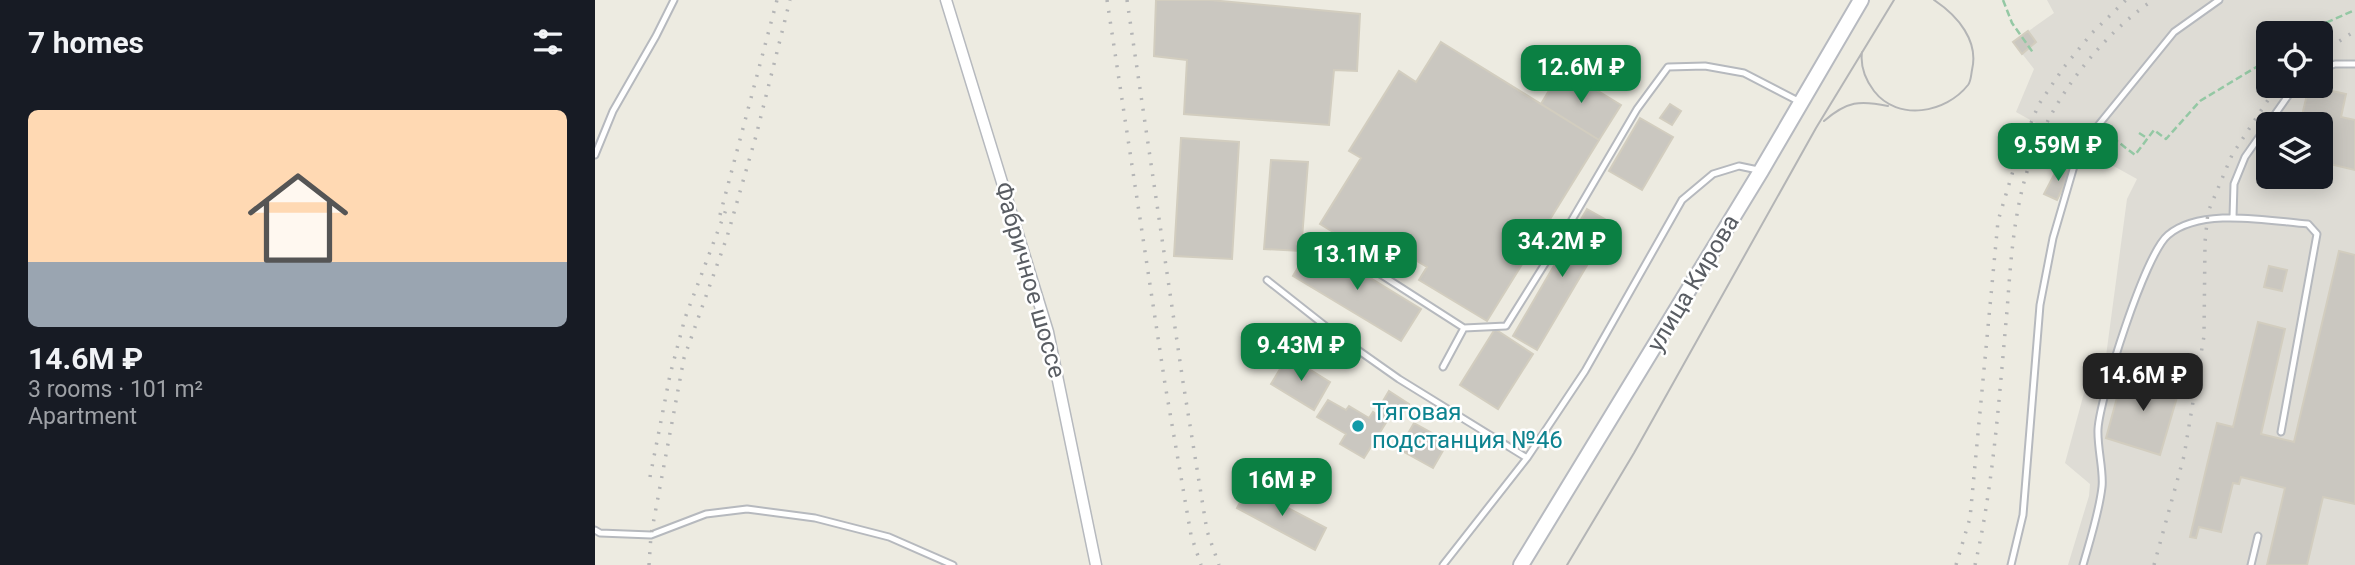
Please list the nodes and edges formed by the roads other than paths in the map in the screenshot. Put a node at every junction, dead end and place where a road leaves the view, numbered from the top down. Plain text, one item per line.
1 (674, 0) edge
2 (946, 0) edge
3 (1861, 0) edge
4 (2219, 0) edge
5 (2355, 64) edge
6 (2333, 65) edge
7 (2287, 98) edge
8 (1800, 102) junction
9 (595, 155) edge
10 (1761, 171) junction
11 (2233, 217) junction
12 (1327, 240) dead end
13 (1267, 280) dead end
14 (1464, 328) junction
15 (1443, 367) dead end
16 (2281, 432) dead end
17 (1527, 458) junction
18 (595, 530) edge
19 (2258, 536) dead end
20 (953, 565) edge
21 (1096, 565) edge
22 (1443, 565) edge
23 (1521, 565) edge
24 (2011, 565) edge
25 (2083, 565) edge
26 (2251, 565) edge

1 - 9 lane
2 - 21 street, Фабричное шоссе
3 - 8 main road, улица Кирова
4 - 24 lane
5 - 6 lane
7 - 11 lane
8 - 10 main road, улица Кирова
8 - 14 lane
10 - 17 lane
10 - 23 main road, улица Кирова
11 - 16 lane
11 - 25 lane
12 - 14 lane
13 - 17 lane
14 - 15 lane
17 - 22 lane
18 - 20 lane
19 - 26 lane

